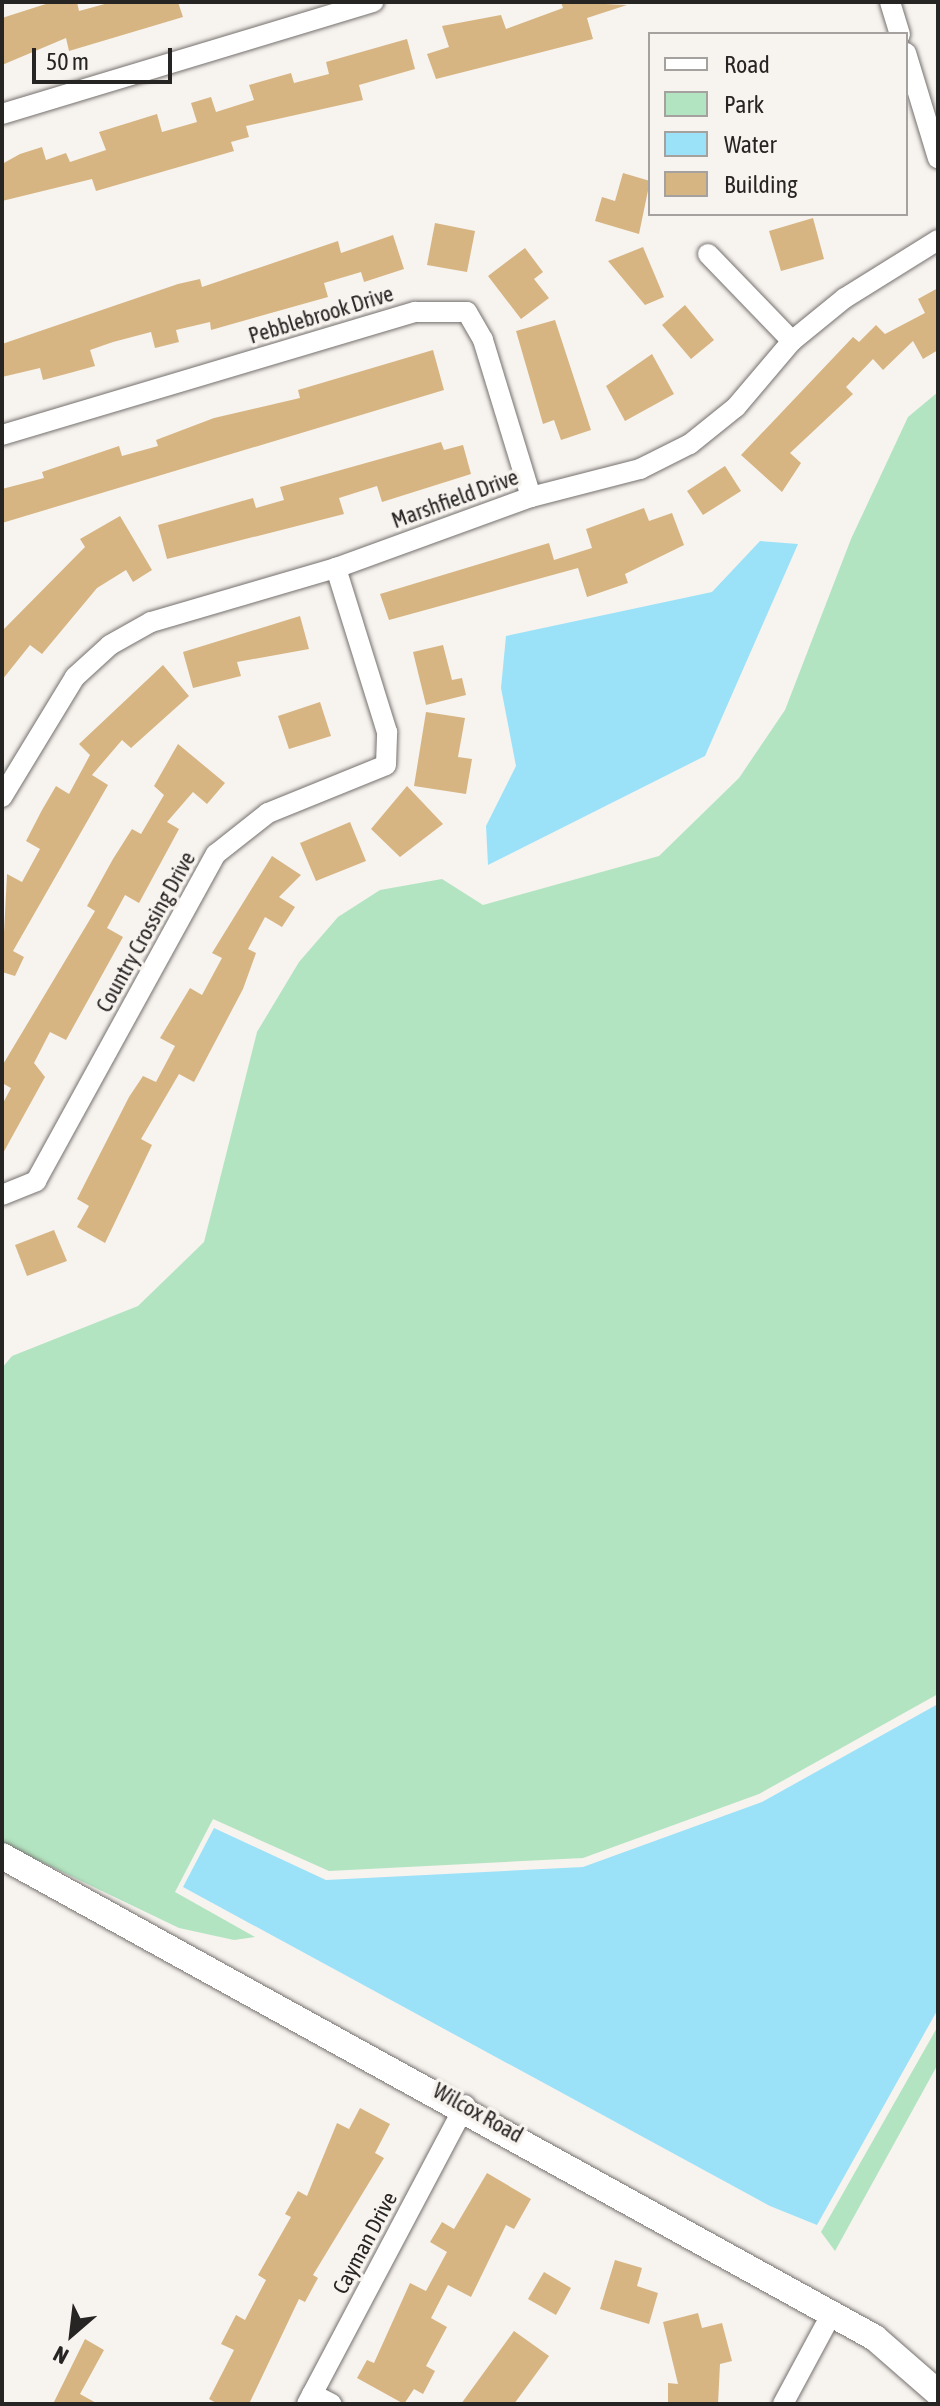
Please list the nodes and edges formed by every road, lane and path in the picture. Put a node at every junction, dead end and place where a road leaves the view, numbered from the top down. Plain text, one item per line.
1 (373, 2) edge
2 (890, 2) edge
3 (899, 32) edge
4 (908, 60) edge
5 (2, 114) edge
6 (938, 158) edge
7 (938, 240) edge
8 (708, 254) dead end
9 (792, 341) junction
10 (2, 435) edge
11 (531, 497) junction
12 (336, 568) junction
13 (2, 797) edge
14 (2, 1195) edge
15 (2, 1856) edge
16 (465, 2105) junction
17 (831, 2315) junction
18 (938, 2393) edge
19 (310, 2399) edge
20 (332, 2404) edge
21 (783, 2404) edge

1 - 5 street
2 - 3 street
4 - 6 street
7 - 9 street, Marshfield Drive
8 - 9 street
9 - 11 street, Marshfield Drive
10 - 11 street, Pebblebrook Drive
11 - 12 street, Marshfield Drive
12 - 13 street, Marshfield Drive
12 - 14 street, Country Crossing Drive
15 - 16 street, Wilcox Road
16 - 17 street, Wilcox Road
16 - 19 street, Cayman Drive
17 - 18 street, Wilcox Road
17 - 21 street
19 - 20 street

